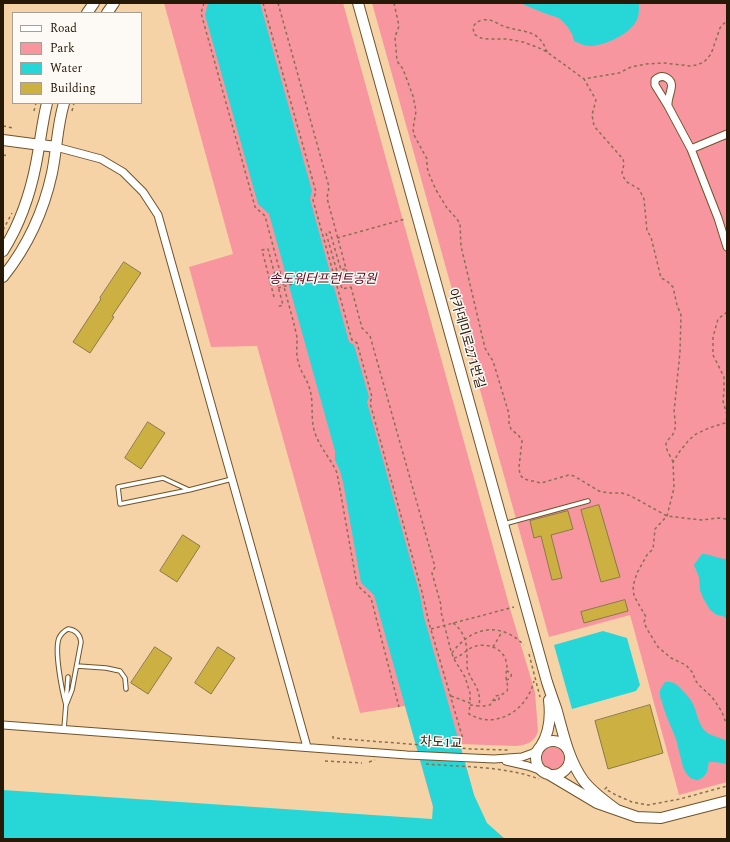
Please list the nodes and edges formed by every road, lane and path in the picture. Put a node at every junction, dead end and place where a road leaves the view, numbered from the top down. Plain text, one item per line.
1 (94, 3) edge
2 (114, 3) edge
3 (204, 3) edge
4 (263, 3) edge
5 (278, 3) edge
6 (358, 3) edge
7 (394, 3) edge
8 (88, 12) edge
9 (107, 12) edge
10 (727, 21) edge
11 (547, 52) junction
12 (584, 79) junction
13 (36, 104) edge
14 (47, 104) edge
15 (64, 104) edge
16 (668, 106) dead end
17 (34, 111) dead end
18 (3, 126) edge
19 (13, 128) dead end
20 (727, 134) edge
21 (3, 140) edge
22 (39, 145) junction
23 (56, 147) junction
24 (691, 149) junction
25 (3, 155) edge
26 (8, 156) dead end
27 (14, 208) dead end
28 (406, 219) dead end
29 (3, 230) edge
30 (337, 238) junction
31 (727, 247) edge
32 (3, 251) edge
33 (346, 269) junction
34 (337, 272) junction
35 (3, 277) edge
36 (351, 287) junction
37 (278, 288) junction
38 (274, 297) dead end
39 (277, 306) dead end
40 (727, 312) edge
41 (727, 416) edge
42 (673, 462) junction
43 (232, 479) junction
44 (189, 490) junction
45 (588, 501) dead end
46 (667, 516) junction
47 (727, 520) edge
48 (503, 525) junction
49 (514, 607) dead end
50 (453, 623) junction
51 (444, 625) junction
52 (431, 629) junction
53 (502, 631) junction
54 (465, 640) junction
55 (524, 645) dead end
56 (493, 647) junction
57 (467, 650) junction
58 (452, 653) junction
59 (454, 658) junction
60 (77, 666) junction
61 (507, 671) junction
62 (68, 677) dead end
63 (506, 680) junction
64 (534, 681) dead end
65 (547, 682) junction
66 (126, 689) dead end
67 (499, 695) junction
68 (451, 696) junction
69 (493, 700) junction
70 (470, 704) junction
71 (66, 705) junction
72 (479, 706) junction
73 (400, 707) dead end
74 (727, 724) edge
75 (3, 725) edge
76 (64, 729) junction
77 (333, 736) dead end
78 (463, 739) dead end
79 (307, 747) junction
80 (507, 748) dead end
81 (540, 748) junction
82 (568, 750) junction
83 (494, 759) junction
84 (325, 761) dead end
85 (362, 764) dead end
86 (425, 764) dead end
87 (544, 776) junction
88 (727, 786) edge
89 (607, 788) dead end
90 (727, 801) edge
91 (617, 810) junction

1 - 8 street
2 - 9 street
3 - 73 path
4 - 52 path
5 - 30 path
6 - 48 street, 아카데미로271번길
7 - 46 path
10 - 12 path
11 - 11 path
11 - 12 path
12 - 42 path
13 - 17 path
14 - 22 street
15 - 23 street
16 - 24 street
18 - 19 path
20 - 24 street
21 - 22 street
22 - 23 street
22 - 32 street
23 - 35 street
23 - 43 street
24 - 31 street
25 - 26 path
27 - 29 path
28 - 30 path
30 - 33 path
33 - 34 path
33 - 36 path
34 - 36 path
34 - 37 path, bridge
36 - 51 path
37 - 38 path
37 - 39 path
40 - 41 path
41 - 42 path
42 - 46 path
43 - 44 lane
43 - 79 street
44 - 44 lane
45 - 48 lane
46 - 47 path
46 - 74 path
48 - 65 street, 아카데미로271번길
49 - 50 path
50 - 51 path
50 - 54 path
51 - 52 path
51 - 58 path
52 - 68 path
53 - 54 path
53 - 55 path
53 - 56 path
54 - 57 path
54 - 58 path
56 - 57 path
56 - 61 path
57 - 59 path
57 - 72 path
58 - 59 path
59 - 70 path
60 - 66 lane
60 - 71 lane
60 - 71 lane
61 - 63 path
61 - 63 path
62 - 71 lane
63 - 67 path
64 - 70 path
65 - 81 street
65 - 82 street
67 - 69 path
67 - 69 path
68 - 70 path
68 - 78 path
69 - 72 path
70 - 72 path
71 - 76 lane
75 - 76 street, 차도1교
76 - 79 street, 차도1교
77 - 80 path
79 - 83 street, 차도1교
81 - 82 street
81 - 83 street
81 - 87 street
82 - 87 street
82 - 91 street
83 - 87 street
84 - 85 path
86 - 87 path
87 - 91 street
88 - 89 path
90 - 91 street

